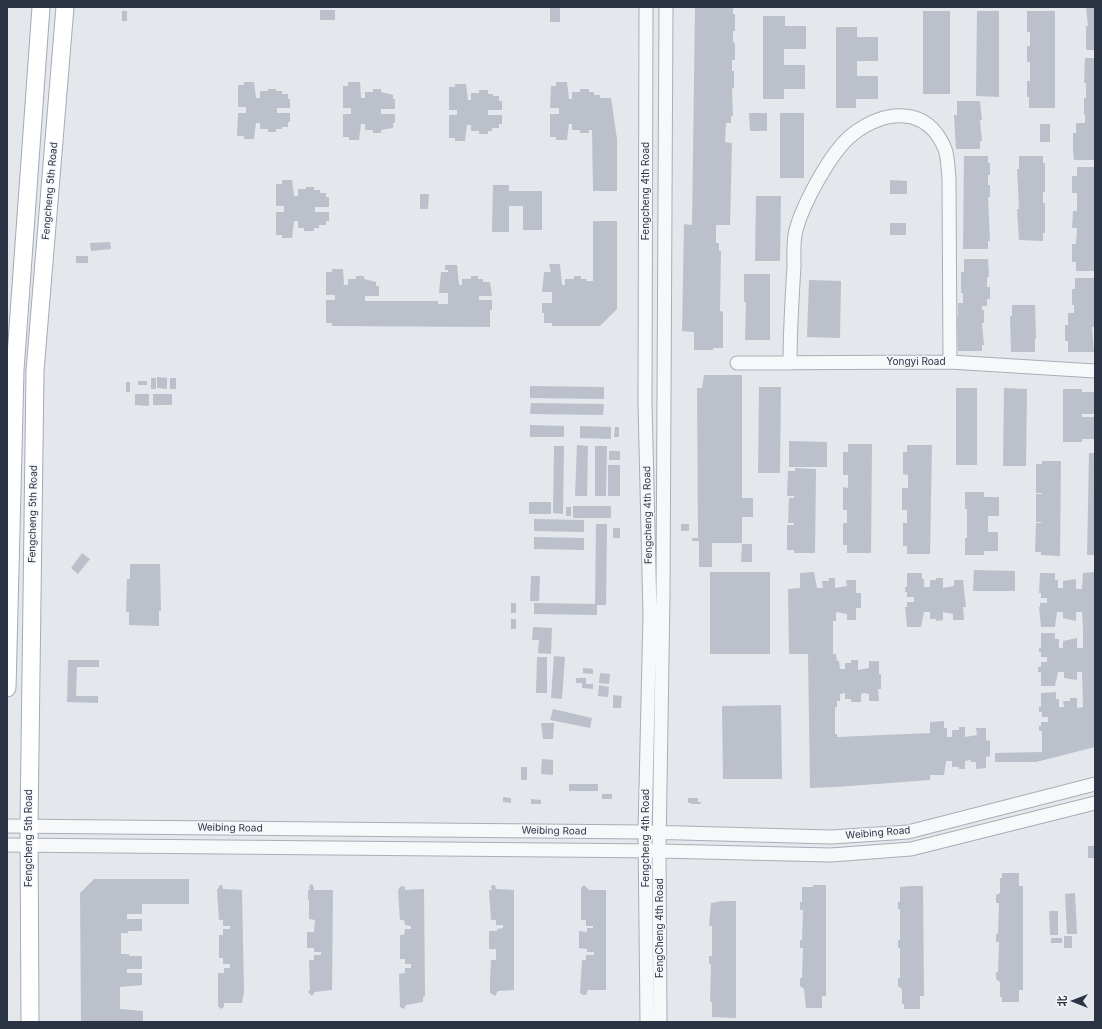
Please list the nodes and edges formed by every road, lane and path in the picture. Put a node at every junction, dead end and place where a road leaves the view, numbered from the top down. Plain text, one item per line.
1 (41, 7) edge
2 (65, 7) edge
3 (646, 7) edge
4 (666, 7) edge
5 (950, 362) junction
6 (737, 363) dead end
7 (790, 363) junction
8 (11, 370) edge
9 (35, 371) junction
10 (1095, 371) edge
11 (7, 688) edge
12 (1095, 784) edge
13 (1095, 803) edge
14 (29, 825) junction
15 (7, 826) edge
16 (645, 832) junction
17 (660, 833) junction
18 (7, 845) edge
19 (29, 845) junction
20 (646, 851) junction
21 (659, 851) junction
22 (30, 1022) edge
23 (647, 1022) edge
24 (660, 1022) edge

1 - 8 main road
2 - 9 main road, Fengcheng 5th Road
3 - 16 street, Fengcheng 4th Road
4 - 17 street, Fengcheng 4th Road
5 - 7 street, Yongyi Road
5 - 7 street
5 - 10 street, Yongyi Road
6 - 7 street, Yongyi Road
8 - 9 street
8 - 11 main road
9 - 14 main road, Fengcheng 5th Road
12 - 17 street, Weibing Road
13 - 21 street, Weibing Road
14 - 15 street, Weibing Road
14 - 16 street, Weibing Road
14 - 19 main road, Fengcheng 5th Road
16 - 17 street, Weibing Road
16 - 20 street, Fengcheng 4th Road
17 - 21 street, FengCheng 4th Road
18 - 19 street, Weibing Road
19 - 20 street, Weibing Road
19 - 22 main road, Fengcheng 5th Road
20 - 21 street, Weibing Road
20 - 23 street, Fengcheng 4th Road
21 - 24 street, FengCheng 4th Road

